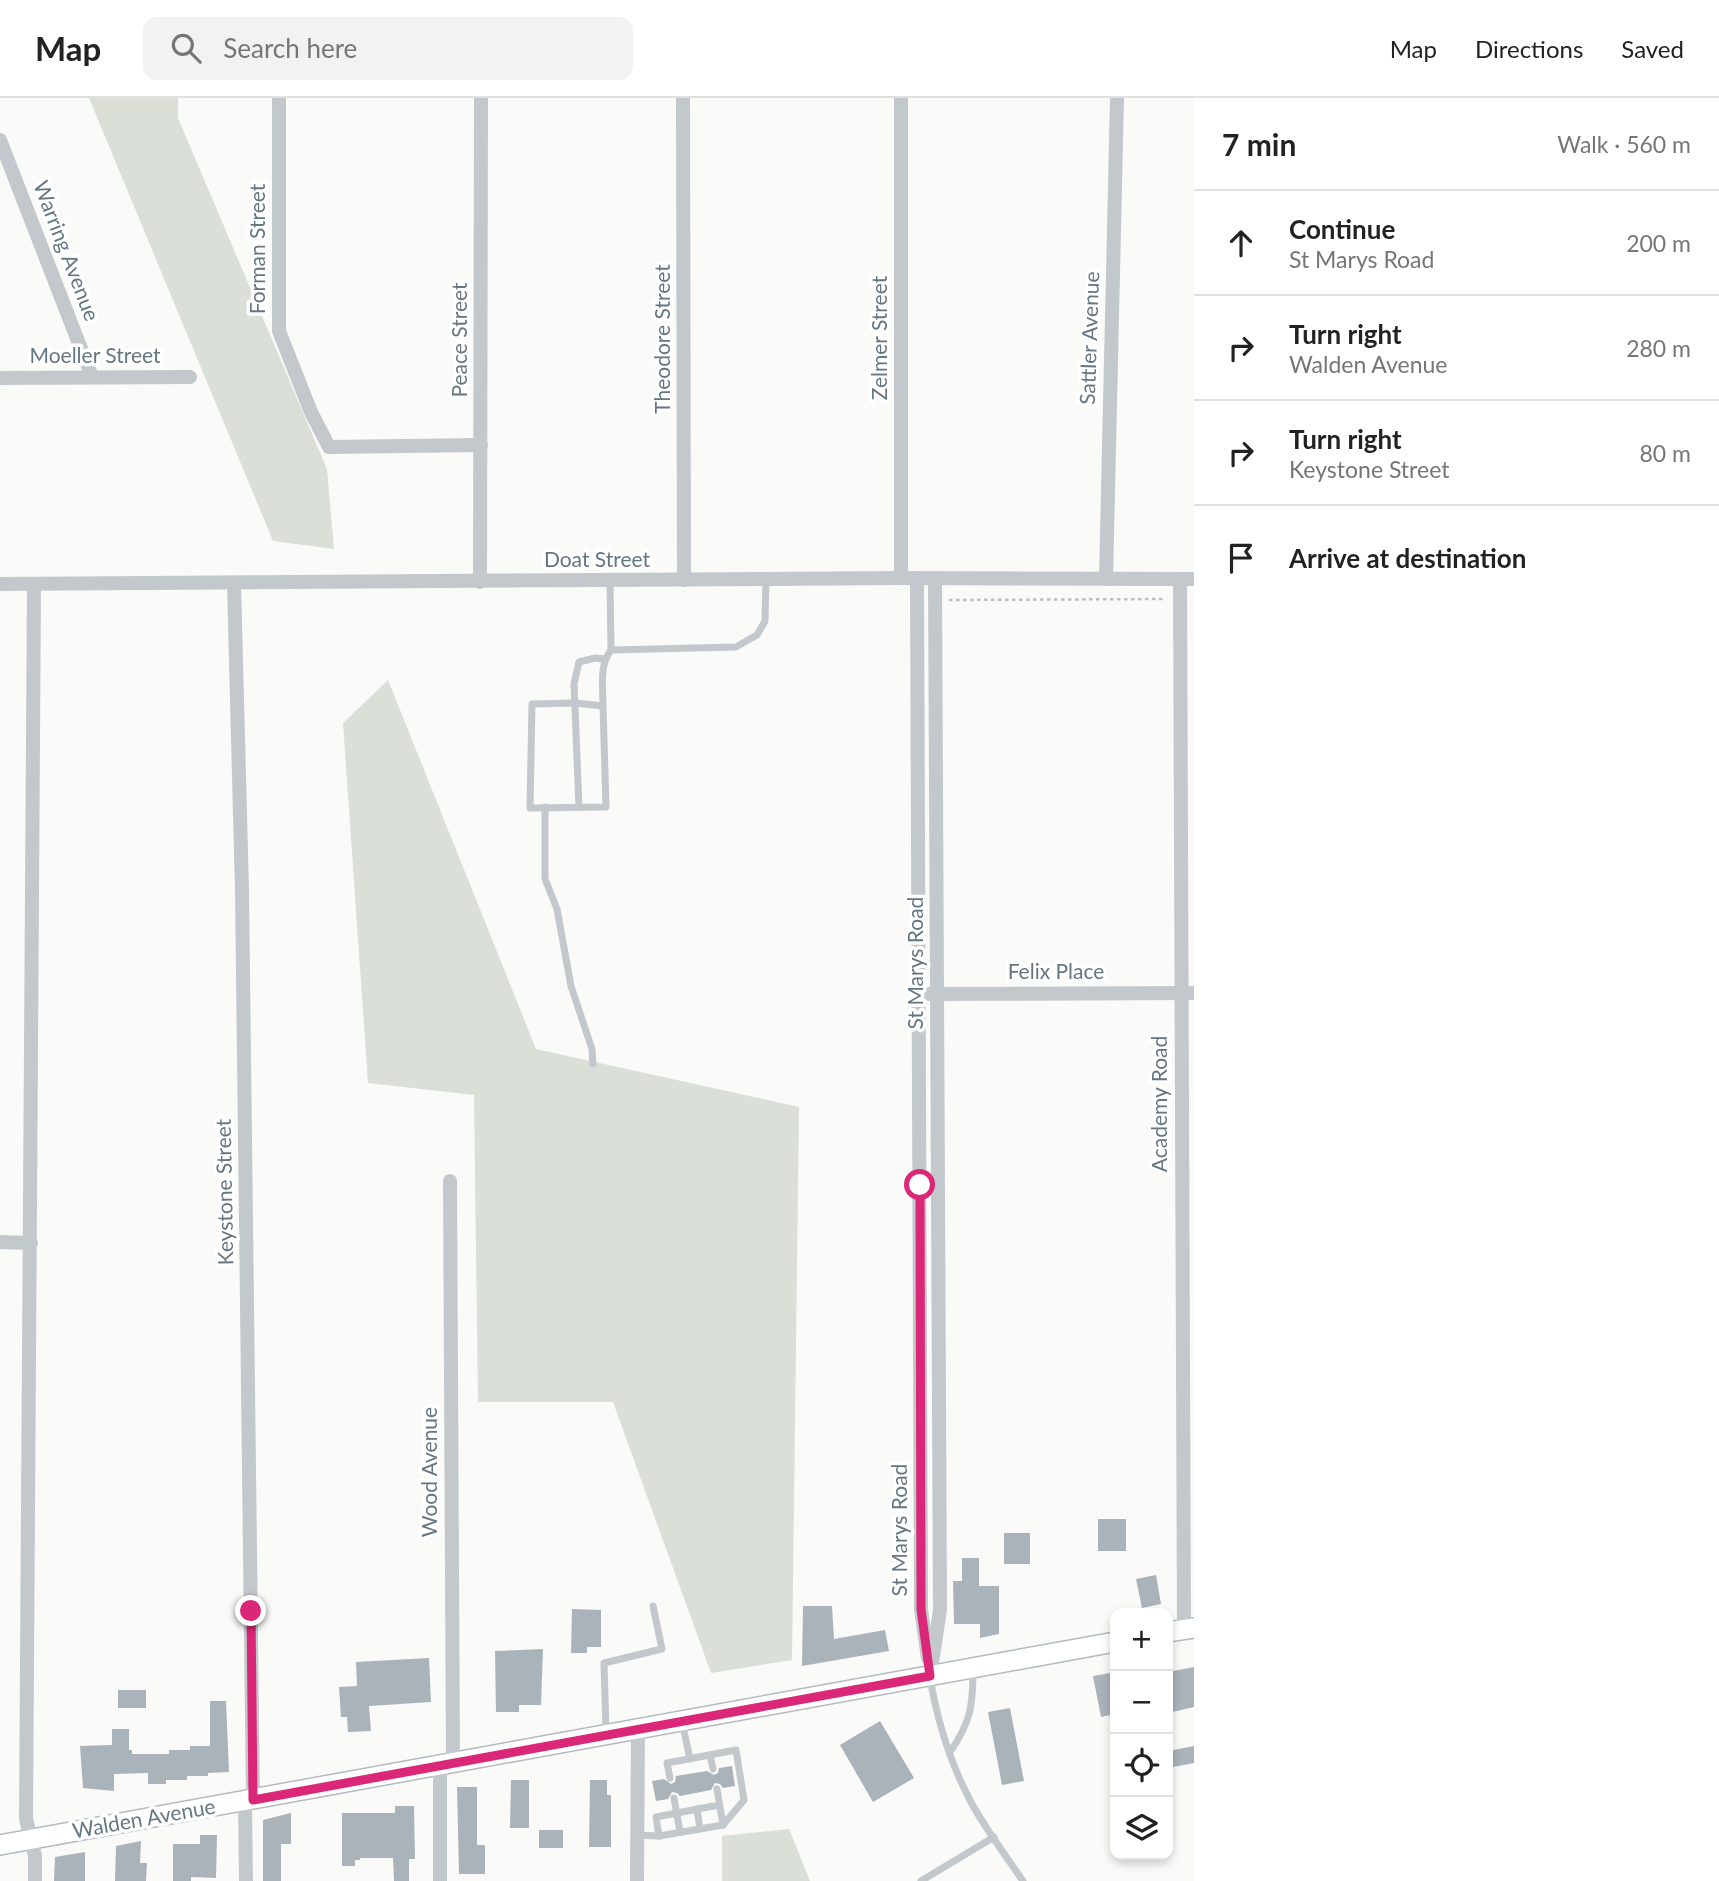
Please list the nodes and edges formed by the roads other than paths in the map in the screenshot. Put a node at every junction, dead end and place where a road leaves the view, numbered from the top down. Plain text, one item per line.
1 (279, 98) edge
2 (481, 98) edge
3 (683, 98) edge
4 (901, 98) edge
5 (1117, 98) edge
6 (0, 141) edge
7 (0, 182) edge
8 (17, 182) junction
9 (92, 377) junction
10 (190, 377) dead end
11 (0, 378) edge
12 (481, 445) junction
13 (901, 578) junction
14 (917, 578) junction
15 (936, 578) junction
16 (766, 579) junction
17 (1106, 579) junction
18 (1187, 579) edge
19 (684, 580) junction
20 (610, 581) junction
21 (480, 582) junction
22 (0, 584) edge
23 (34, 584) junction
24 (234, 584) junction
25 (611, 650) junction
26 (604, 659) junction
27 (575, 703) junction
28 (603, 706) junction
29 (545, 807) junction
30 (579, 807) junction
31 (1187, 820) edge
32 (918, 823) junction
33 (936, 823) junction
34 (1188, 993) edge
35 (919, 994) junction
36 (937, 994) junction
37 (593, 1064) dead end
38 (450, 1181) dead end
39 (920, 1185) junction
40 (938, 1185) junction
41 (1188, 1189) edge
42 (0, 1242) edge
43 (31, 1242) junction
44 (1188, 1384) edge
45 (939, 1434) junction
46 (921, 1435) junction
47 (653, 1606) dead end
48 (1182, 1630) edge
49 (1110, 1643) edge
50 (973, 1668) junction
51 (930, 1676) junction
52 (682, 1722) junction
53 (638, 1730) junction
54 (606, 1736) junction
55 (950, 1752) junction
56 (710, 1755) junction
57 (690, 1759) junction
58 (447, 1765) junction
59 (713, 1769) dead end
60 (670, 1778) dead end
61 (717, 1789) dead end
62 (674, 1798) dead end
63 (249, 1800) junction
64 (719, 1805) junction
65 (697, 1809) junction
66 (676, 1813) junction
67 (723, 1825) junction
68 (700, 1829) junction
69 (680, 1832) junction
70 (637, 1835) junction
71 (659, 1836) junction
72 (994, 1837) junction
73 (31, 1839) junction
74 (0, 1845) edge
75 (35, 1881) edge
76 (246, 1881) edge
77 (440, 1881) edge
78 (637, 1881) edge
79 (921, 1881) edge
80 (1023, 1881) edge

1 - 12 street, Forman Street
2 - 12 street, Peace Street
3 - 19 street, Theodore Street
4 - 13 street, Zelmer Street
5 - 17 street, Sattler Avenue
6 - 8 street, Warring Avenue
7 - 8 street
8 - 9 street, Warring Avenue
9 - 10 street, Moeller Street
9 - 11 street, Moeller Street
12 - 21 street, Peace Street
13 - 14 street, Doat Street
13 - 16 street, Doat Street
14 - 15 street, Doat Street
14 - 32 street, St Marys Road
15 - 17 street, Doat Street
15 - 33 street, St Marys Road
16 - 19 street, Doat Street
16 - 25 lane
17 - 18 street, Doat Street
18 - 31 street, Academy Road
19 - 20 street, Doat Street
20 - 21 street, Doat Street
20 - 25 lane
21 - 24 street, Doat Street
22 - 23 street, Doat Street
23 - 24 street, Doat Street
23 - 43 street
24 - 63 street, Keystone Street
25 - 26 lane
26 - 27 lane
26 - 28 lane
27 - 28 lane
27 - 29 lane
27 - 30 lane
28 - 30 lane
29 - 30 lane
29 - 37 lane
31 - 34 street, Academy Road
32 - 33 street
32 - 35 street, St Marys Road
33 - 36 street, St Marys Road
34 - 36 street, Felix Place
34 - 41 street, Academy Road
35 - 36 street, Felix Place
35 - 39 street, St Marys Road
36 - 40 street, St Marys Road
38 - 58 street, Wood Avenue
39 - 40 street
39 - 46 street, St Marys Road
40 - 45 street, St Marys Road
41 - 44 street, Academy Road
42 - 43 street
43 - 73 street
44 - 48 street, Academy Road
45 - 46 street
45 - 51 street, St Marys Road
46 - 51 street, St Marys Road
47 - 54 lane
49 - 50 main road, Walden Avenue
50 - 51 main road, Walden Avenue
50 - 55 lane
51 - 52 main road, Walden Avenue
51 - 55 lane
52 - 53 main road, Walden Avenue
52 - 57 lane
53 - 54 main road, Walden Avenue
53 - 70 street
54 - 58 main road, Walden Avenue
55 - 72 lane
56 - 57 lane
56 - 59 lane
56 - 67 lane
57 - 60 lane
58 - 63 main road, Walden Avenue
58 - 77 street, Wood Avenue
61 - 64 lane
62 - 66 lane
63 - 73 main road, Walden Avenue
63 - 76 street, Keystone Street
64 - 65 lane
64 - 67 lane
65 - 66 lane
65 - 68 lane
66 - 69 lane
66 - 71 lane
67 - 68 lane
68 - 69 lane
69 - 71 lane
70 - 71 lane
70 - 78 street
72 - 79 lane
72 - 80 lane
73 - 74 main road, Walden Avenue
73 - 75 street

